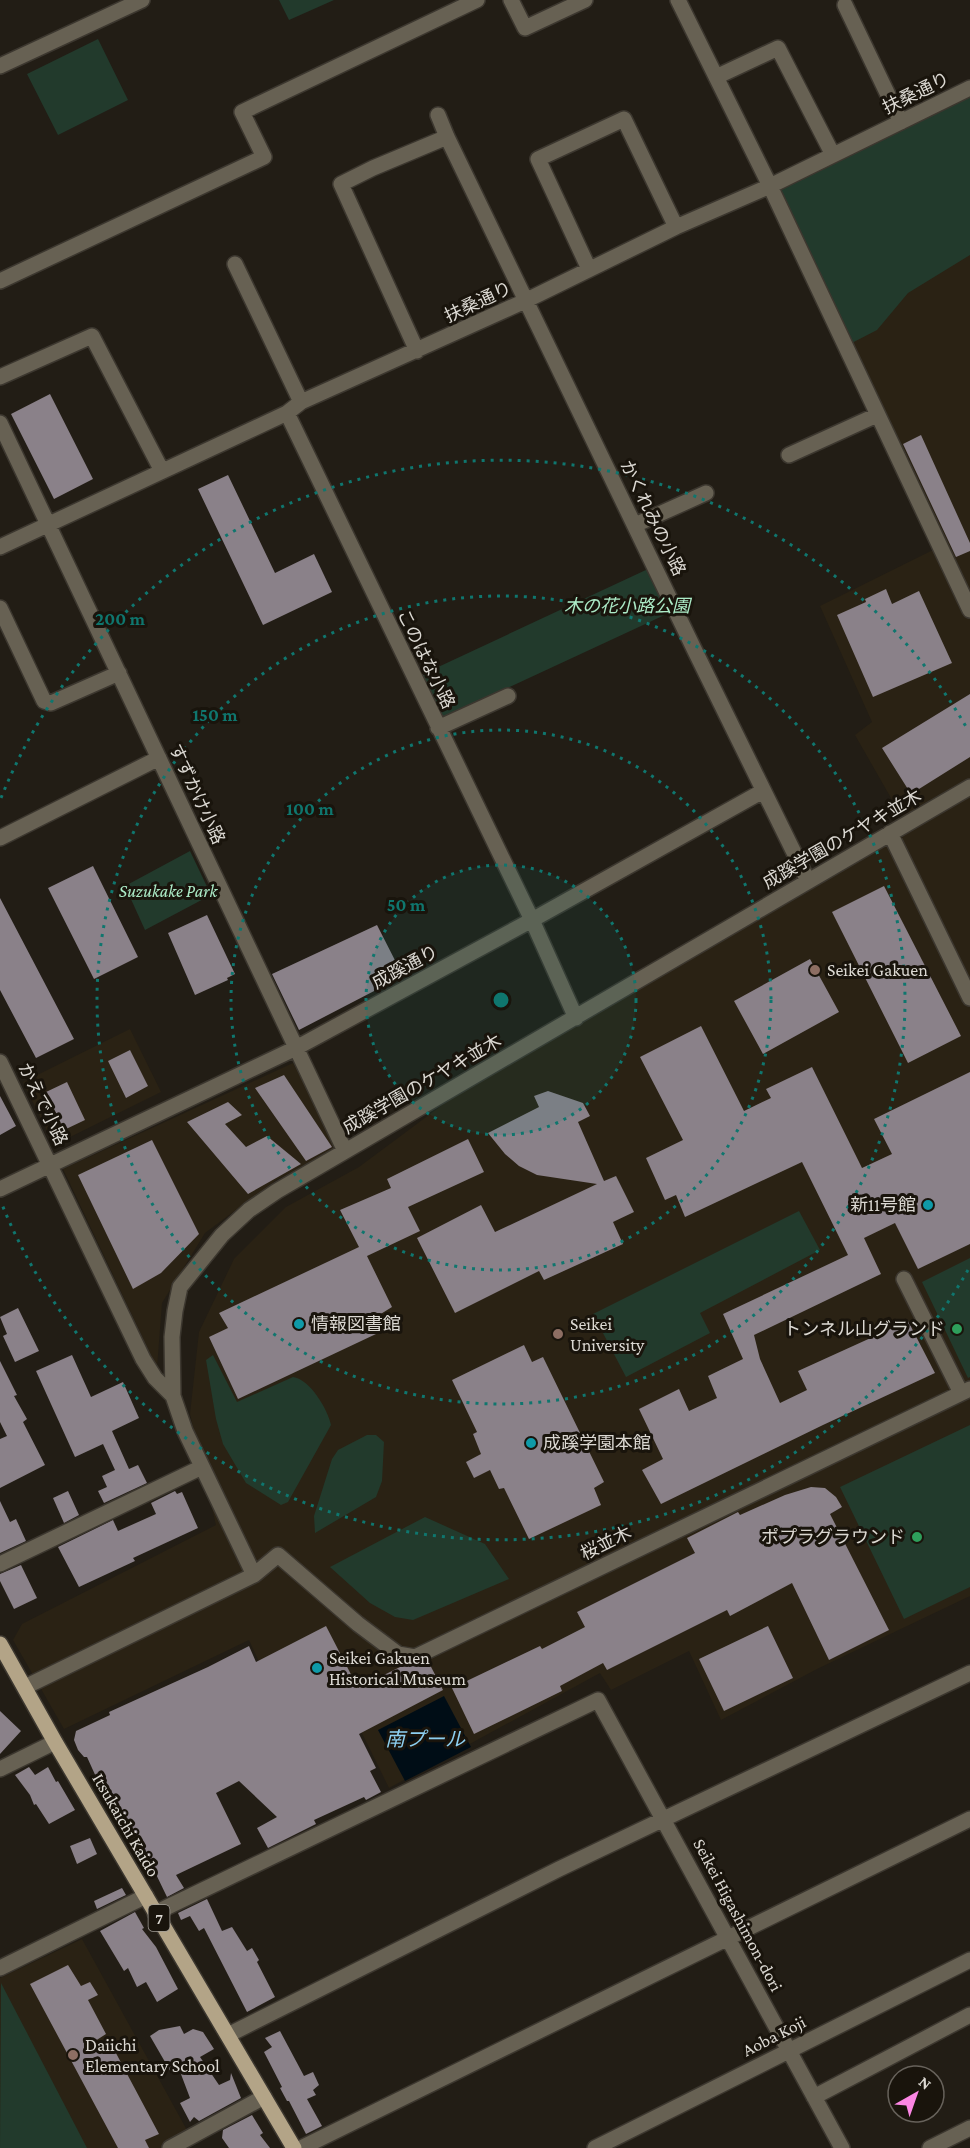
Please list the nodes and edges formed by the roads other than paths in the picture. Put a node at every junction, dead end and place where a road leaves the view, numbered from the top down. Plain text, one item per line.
1 (142, 0) edge
2 (477, 0) edge
3 (511, 0) edge
4 (585, 0) edge
5 (678, 0) edge
6 (845, 5) dead end
7 (0, 66) edge
8 (716, 77) junction
9 (970, 88) edge
10 (438, 115) dead end
11 (901, 122) junction
12 (447, 137) junction
13 (833, 155) junction
14 (771, 186) junction
15 (676, 227) junction
16 (236, 264) dead end
17 (589, 269) junction
18 (0, 281) edge
19 (525, 301) junction
20 (417, 351) junction
21 (0, 377) edge
22 (301, 402) junction
23 (287, 413) junction
24 (877, 415) junction
25 (0, 423) edge
26 (789, 455) dead end
27 (162, 471) junction
28 (706, 493) dead end
29 (48, 523) junction
30 (635, 525) junction
31 (0, 547) edge
32 (0, 608) edge
33 (970, 609) edge
34 (119, 673) junction
35 (508, 696) dead end
36 (438, 728) junction
37 (159, 758) junction
38 (970, 787) edge
39 (763, 791) junction
40 (890, 833) junction
41 (0, 838) edge
42 (808, 881) junction
43 (532, 920) junction
44 (970, 998) edge
45 (576, 1018) junction
46 (296, 1048) junction
47 (0, 1062) edge
48 (345, 1151) junction
49 (51, 1164) junction
50 (0, 1189) edge
51 (904, 1279) dead end
52 (966, 1391) edge
53 (173, 1396) junction
54 (202, 1467) junction
55 (0, 1564) edge
56 (254, 1575) junction
57 (0, 1644) edge
58 (970, 1674) edge
59 (25, 1688) junction
60 (55, 1742) junction
61 (0, 1769) edge
62 (970, 1819) edge
63 (664, 1820) junction
64 (146, 1896) junction
65 (155, 1913) junction
66 (727, 1939) junction
67 (970, 1959) edge
68 (0, 1968) edge
69 (970, 2015) edge
70 (228, 2035) junction
71 (789, 2050) junction
72 (264, 2097) junction
73 (814, 2097) junction
74 (970, 2128) edge
75 (170, 2148) edge
76 (294, 2148) edge
77 (301, 2148) edge
78 (595, 2148) edge
79 (842, 2148) edge
80 (930, 2148) edge

1 - 7 street
2 - 18 street
3 - 4 street
5 - 8 street
6 - 11 street
8 - 13 street
8 - 14 street
9 - 11 street, 扶桑通り
10 - 12 street, かくれみの小路
11 - 13 street, 扶桑通り
12 - 19 street, かくれみの小路
12 - 20 street
13 - 14 street, 扶桑通り
14 - 15 street, 扶桑通り
14 - 24 street
15 - 17 street, 扶桑通り
15 - 17 street
16 - 22 street
17 - 19 street, 扶桑通り
19 - 20 street, 扶桑通り
19 - 30 street, かくれみの小路
20 - 22 street, 扶桑通り
21 - 27 street
22 - 23 street, 扶桑通り
23 - 27 street, 扶桑通り
23 - 36 street, このはな小路
24 - 26 street
24 - 33 street
25 - 29 street, すずかけ小路
27 - 29 street, 扶桑通り
28 - 30 street
29 - 31 street, 扶桑通り
29 - 34 street, すずかけ小路
30 - 39 street, かくれみの小路
32 - 34 street
34 - 37 street, すずかけ小路
35 - 36 street
36 - 43 street, このはな小路
37 - 41 street
37 - 46 street, すずかけ小路
38 - 40 street, 成蹊学園のケヤキ並木
39 - 42 street, かくれみの小路
39 - 43 street, 成蹊通り
40 - 42 street, 成蹊学園のケヤキ並木
40 - 44 street
42 - 45 street, 成蹊学園のケヤキ並木
43 - 45 street, このはな小路
43 - 46 street, 成蹊通り
45 - 48 street, 成蹊学園のケヤキ並木
46 - 48 street, すずかけ小路
46 - 49 street, 成蹊通り
47 - 49 street, かえで小路
48 - 53 street, 成蹊学園のケヤキ並木
49 - 50 street
49 - 53 street, かえで小路
51 - 52 street
52 - 56 street, 桜並木
53 - 54 street, 成蹊学園のケヤキ並木
54 - 55 street
54 - 56 street, 成蹊学園のケヤキ並木
56 - 59 street
57 - 59 main road, Itsukaichi Kaido / 7
58 - 63 street
59 - 60 main road, Itsukaichi Kaido / 7
60 - 61 street
60 - 64 main road, Itsukaichi Kaido / 7
62 - 66 street
63 - 65 street, Seikei Higashimon-dori
63 - 66 street, Seikei Higashimon-dori
63 - 70 street
64 - 65 main road, Itsukaichi Kaido / 7
64 - 68 street
65 - 70 main road, Itsukaichi Kaido / 7
66 - 71 street, Seikei Higashimon-dori
66 - 77 street
67 - 71 street, Aoba Koji
69 - 73 street
70 - 72 main road, Itsukaichi Kaido / 7
71 - 73 street, Seikei Higashimon-dori
71 - 78 street, Aoba Koji
72 - 75 street
72 - 76 main road, Itsukaichi Kaido / 7
73 - 79 street, Seikei Higashimon-dori
74 - 80 street

